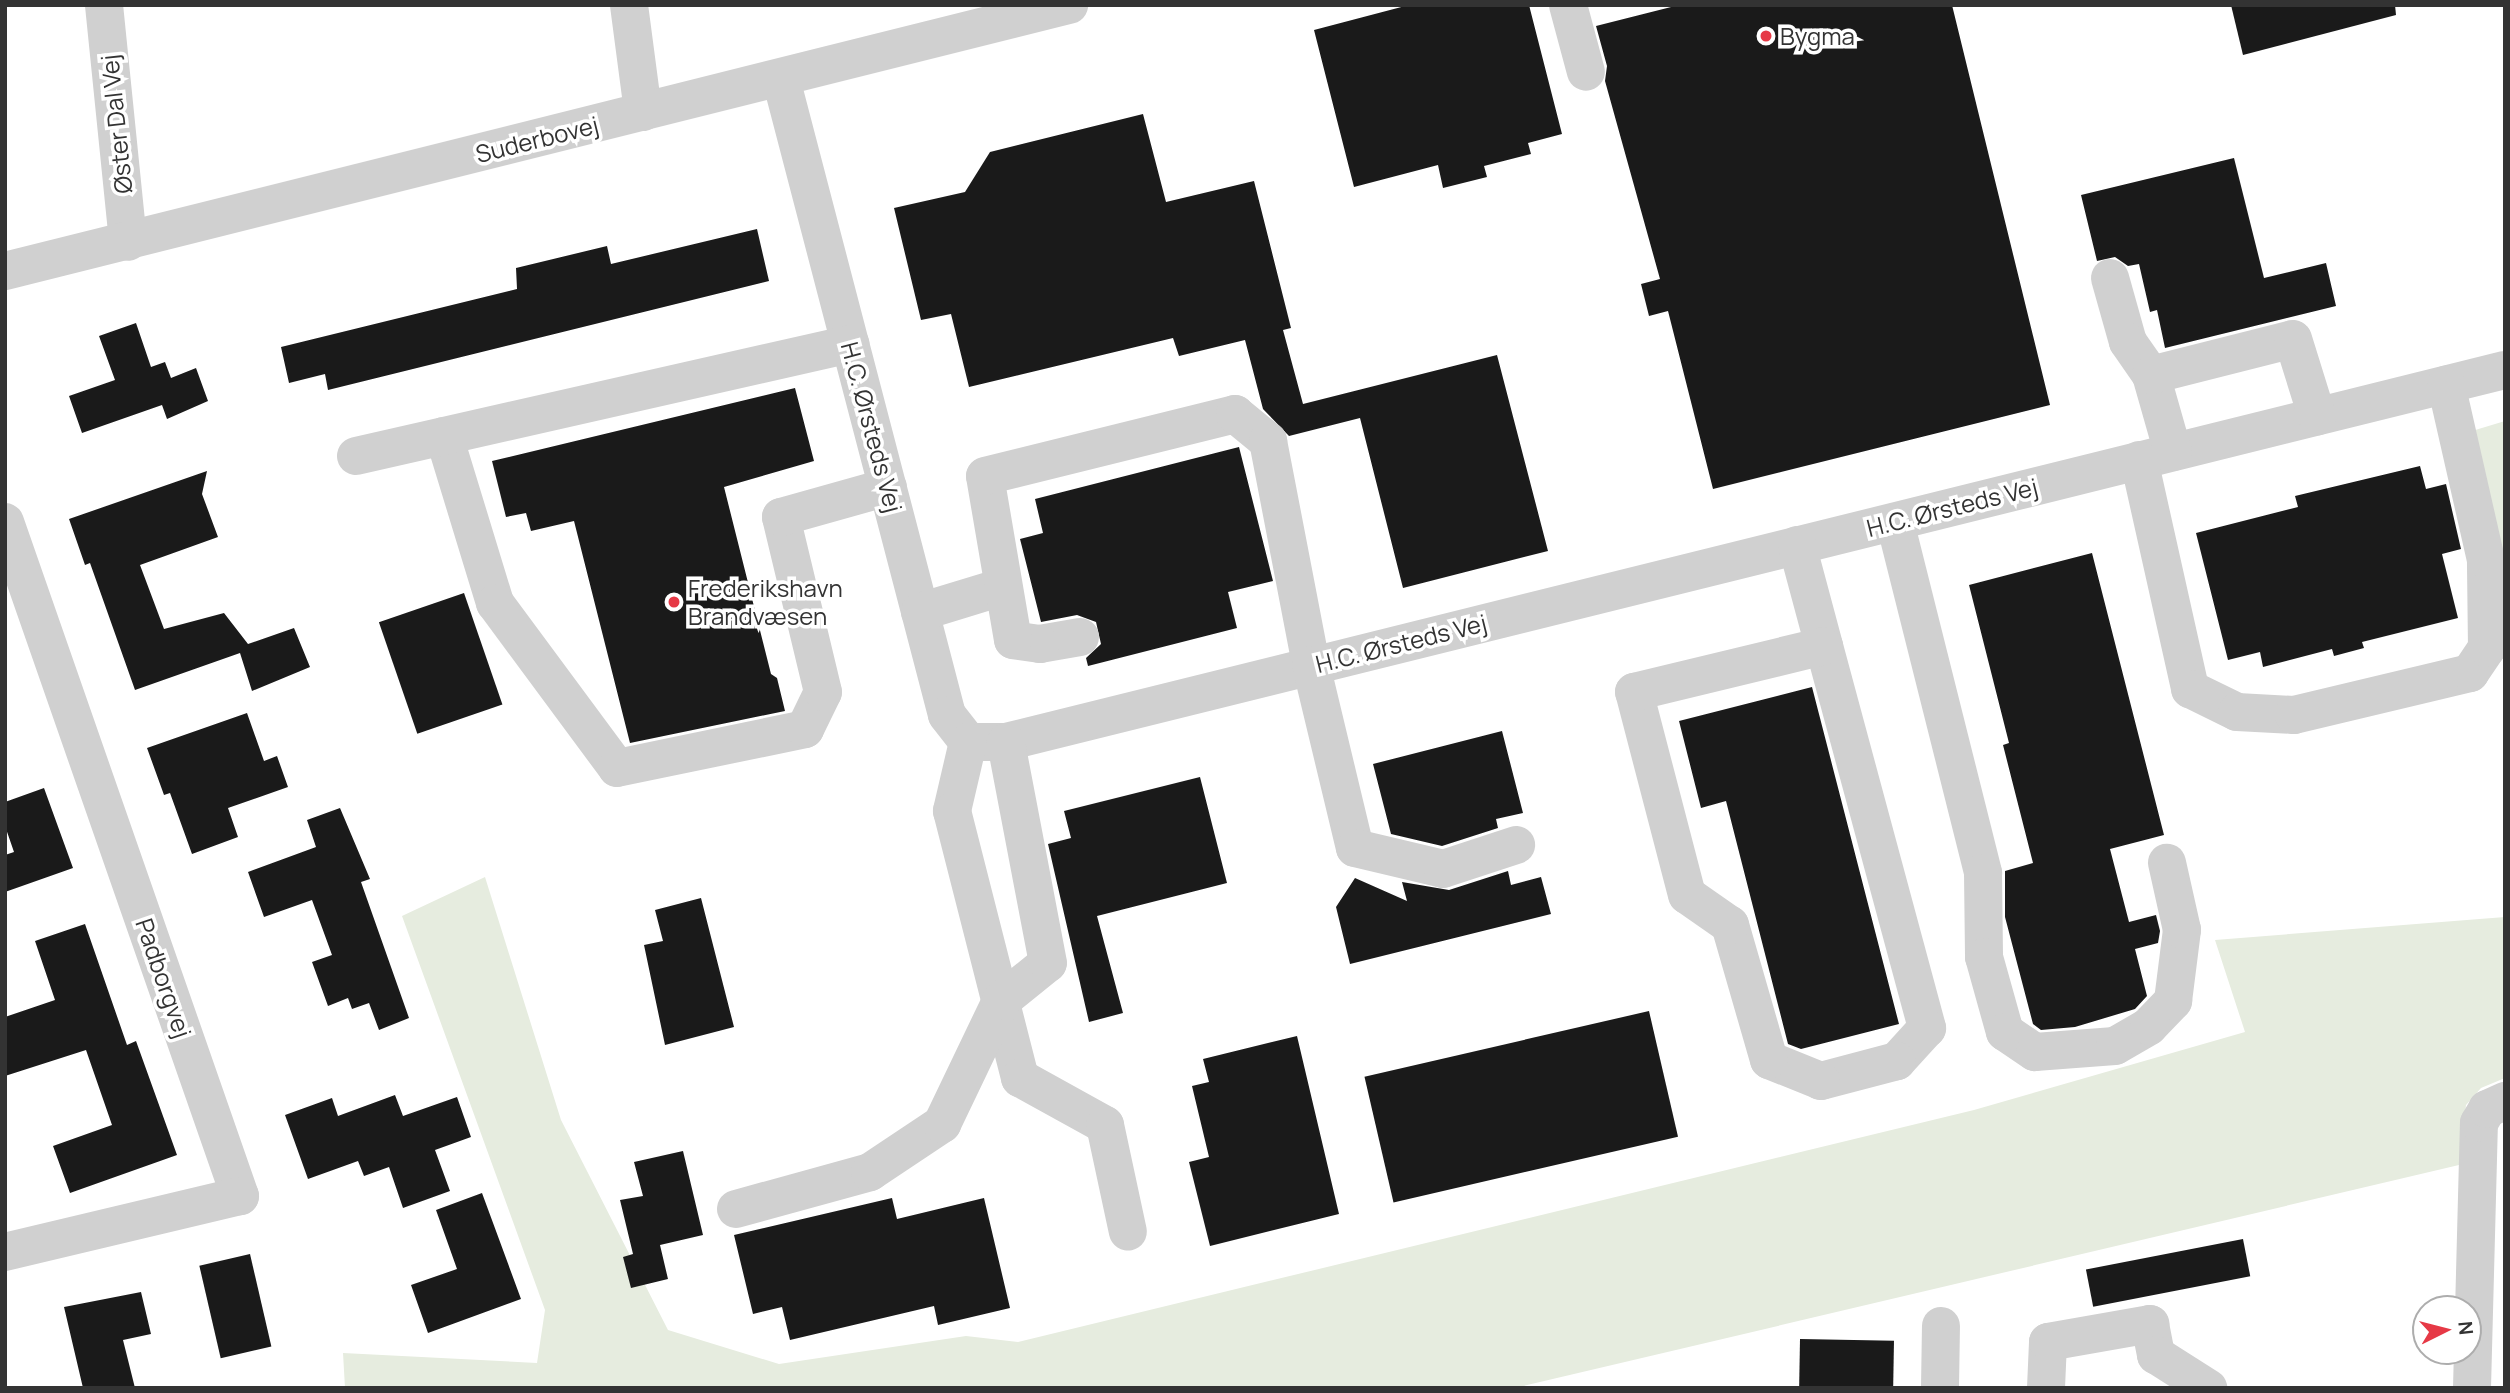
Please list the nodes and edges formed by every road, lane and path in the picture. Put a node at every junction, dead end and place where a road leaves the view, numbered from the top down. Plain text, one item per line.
1 (104, 5) edge
2 (629, 5) edge
3 (1069, 5) edge
4 (1569, 5) edge
5 (1586, 72) dead end
6 (781, 79) junction
7 (643, 112) junction
8 (128, 242) junction
9 (5, 271) edge
10 (2110, 278) dead end
11 (850, 344) junction
12 (2505, 370) edge
13 (2151, 374) junction
14 (2446, 384) junction
15 (2316, 416) junction
16 (444, 436) junction
17 (356, 456) dead end
18 (2156, 456) junction
19 (888, 487) junction
20 (1895, 522) junction
21 (6, 530) edge
22 (1797, 545) junction
23 (1002, 587) junction
24 (920, 612) junction
25 (1080, 637) dead end
26 (1824, 646) junction
27 (1311, 665) junction
28 (968, 742) junction
29 (1006, 742) junction
30 (1516, 845) dead end
31 (2167, 863) dead end
32 (1001, 1001) junction
33 (2505, 1101) edge
34 (736, 1209) dead end
35 (1128, 1232) dead end
36 (5, 1252) edge
37 (1941, 1326) dead end
38 (1940, 1388) edge
39 (2046, 1388) edge
40 (2208, 1388) edge
41 (2472, 1388) edge

1 - 8 street, Øster Dal Vej
2 - 7 street
3 - 6 street, Suderbovej
4 - 5 street
6 - 7 street, Suderbovej
6 - 11 street, H.C. Ørsteds Vej
7 - 8 street, Suderbovej
8 - 9 street, Suderbovej
10 - 13 street
11 - 16 street
11 - 19 street, H.C. Ørsteds Vej
12 - 14 street, H.C. Ørsteds Vej
13 - 15 street
13 - 18 street
14 - 15 street, H.C. Ørsteds Vej
14 - 18 street
15 - 18 street, H.C. Ørsteds Vej
16 - 17 street
16 - 19 street
18 - 20 street, H.C. Ørsteds Vej
19 - 24 street, H.C. Ørsteds Vej
20 - 22 street, H.C. Ørsteds Vej
20 - 31 street
21 - 36 street, Padborgvej
22 - 26 street
22 - 27 street, H.C. Ørsteds Vej
23 - 24 street
23 - 25 street
23 - 27 street
24 - 28 street, H.C. Ørsteds Vej
26 - 26 street
27 - 29 street, H.C. Ørsteds Vej
27 - 30 street
28 - 29 street, H.C. Ørsteds Vej
28 - 32 street
29 - 32 street
32 - 34 street
32 - 35 street
33 - 41 street
37 - 38 street
39 - 40 street

